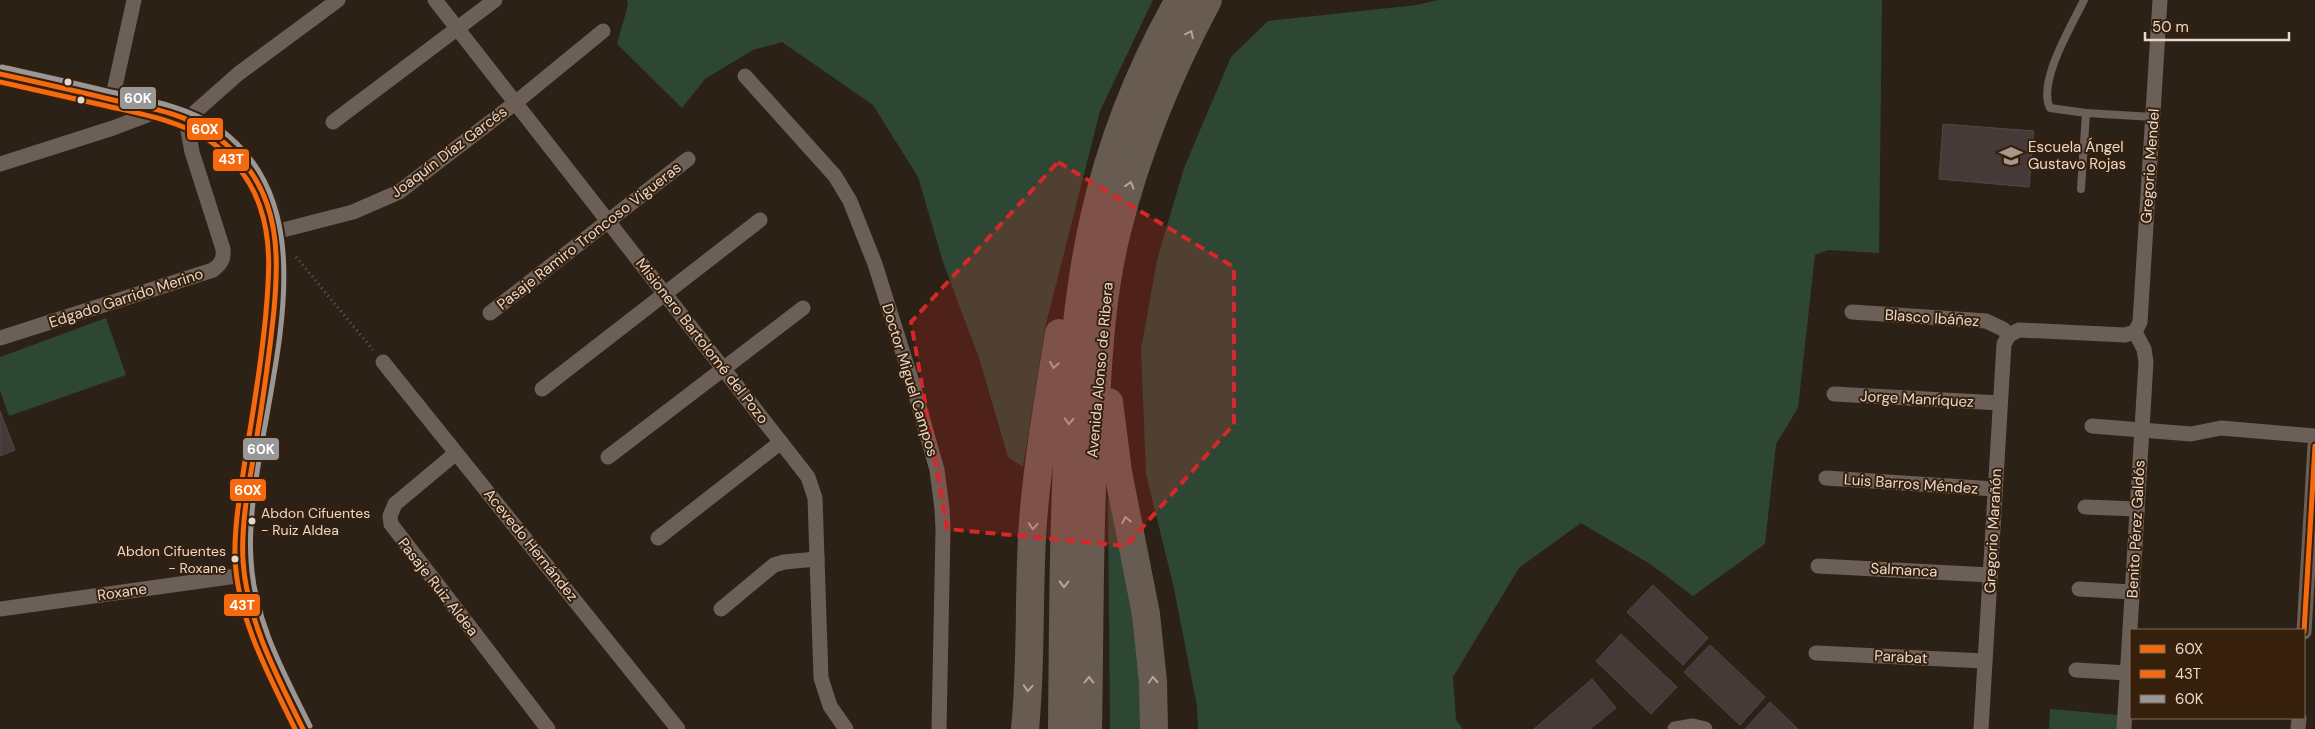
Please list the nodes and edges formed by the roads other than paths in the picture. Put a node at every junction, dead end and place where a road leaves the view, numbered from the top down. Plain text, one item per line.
1 (134, 0) edge
2 (338, 0) edge
3 (436, 0) edge
4 (495, 0) edge
5 (1178, 0) edge
6 (1208, 0) edge
7 (2084, 0) edge
8 (2160, 0) edge
9 (458, 28) junction
10 (603, 31) dead end
11 (0, 74) edge
12 (745, 76) dead end
13 (112, 100) junction
14 (515, 103) junction
15 (158, 110) junction
16 (2086, 113) junction
17 (2153, 117) junction
18 (186, 120) junction
19 (333, 122) dead end
20 (688, 159) dead end
21 (0, 164) edge
22 (2081, 189) dead end
23 (1094, 217) junction
24 (760, 220) dead end
25 (608, 222) junction
26 (275, 232) junction
27 (665, 294) junction
28 (803, 308) dead end
29 (1852, 312) dead end
30 (490, 313) dead end
31 (1101, 318) junction
32 (2136, 332) junction
33 (2009, 335) junction
34 (0, 338) edge
35 (383, 362) road end
36 (724, 369) junction
37 (542, 389) dead end
38 (1834, 394) dead end
39 (2000, 404) junction
40 (2092, 426) dead end
41 (2142, 430) junction
42 (2315, 436) edge
43 (782, 442) junction
44 (2315, 446) edge
45 (456, 453) junction
46 (608, 457) dead end
47 (1826, 478) dead end
48 (1995, 489) junction
49 (2084, 507) dead end
50 (2137, 510) junction
51 (658, 538) dead end
52 (817, 559) junction
53 (1818, 566) dead end
54 (1990, 575) junction
55 (244, 576) junction
56 (2079, 588) dead end
57 (2132, 592) junction
58 (0, 609) edge
59 (721, 609) dead end
60 (2130, 629) edge
61 (2304, 629) edge
62 (2130, 633) edge
63 (1816, 653) dead end
64 (1985, 661) junction
65 (2076, 670) dead end
66 (2128, 674) junction
67 (671, 727) edge
68 (303, 729) edge
69 (548, 729) edge
70 (846, 729) edge
71 (939, 729) edge
72 (1025, 729) edge
73 (1062, 729) edge
74 (1088, 729) edge
75 (1154, 729) edge
76 (1675, 729) edge
77 (1705, 729) edge
78 (1981, 729) edge
79 (2124, 729) edge

1 - 13 street
2 - 18 street
3 - 9 street, Misionero Bartolomé del Pozo
4 - 9 street
5 - 23 highway, Avenida Alonso de Ribera
31 -> 6 highway, Avenida Alonso de Ribera
7 - 16 lane
8 - 17 street, Gregorio Mendel
9 - 14 street, Misionero Bartolomé del Pozo
9 - 19 street
10 - 14 street, Joaquín Díaz Garcés
11 - 13 street
12 - 71 street, Doctor Miguel Campos
13 - 15 street
14 - 25 street, Misionero Bartolomé del Pozo
14 - 26 street, Joaquín Díaz Garcés
15 - 18 street
15 - 21 street
16 - 17 lane
16 - 22 lane
17 - 32 street, Gregorio Mendel
18 - 26 street
18 - 34 street, Edgado Garrido Merino
20 - 25 street, Pasaje Ramiro Troncoso Vigueras
23 -> 72 highway
23 -> 73 highway, Avenida Alonso de Ribera
24 - 27 street
25 - 27 street, Misionero Bartolomé del Pozo
25 - 30 street, Pasaje Ramiro Troncoso Vigueras
26 - 55 street
27 - 36 street, Misionero Bartolomé del Pozo
27 - 37 street
28 - 36 street
29 - 33 street, Blasco Ibáñez
74 -> 31 highway, Avenida Alonso de Ribera
75 -> 31 highway
32 - 33 street
32 - 41 street, Benito Pérez Galdós
33 - 39 street, Gregorio Marañón
35 - 45 street, Acevedo Hernández
36 - 43 street, Misionero Bartolomé del Pozo
36 - 46 street
38 - 39 street, Jorge Manríquez
39 - 48 street, Gregorio Marañón
40 - 41 street
41 - 42 street
41 - 50 street, Benito Pérez Galdós
43 - 51 street
43 - 52 street, Misionero Bartolomé del Pozo
44 - 61 street
45 - 67 street, Acevedo Hernández
45 - 69 street, Pasaje Ruiz Aldea
47 - 48 street, Luis Barros Méndez
48 - 54 street, Gregorio Marañón
49 - 50 street
50 - 57 street, Benito Pérez Galdós
52 - 59 street
52 - 70 street, Misionero Bartolomé del Pozo
53 - 54 street, Salmanca
54 - 64 street, Gregorio Marañón
55 - 58 street, Roxane
55 - 68 street
56 - 57 street
57 - 60 street, Benito Pérez Galdós
62 - 66 street, Benito Pérez Galdós
63 - 64 street, Parabat
64 - 78 street, Gregorio Marañón
65 - 66 street
66 - 79 street, Benito Pérez Galdós
76 - 77 street

